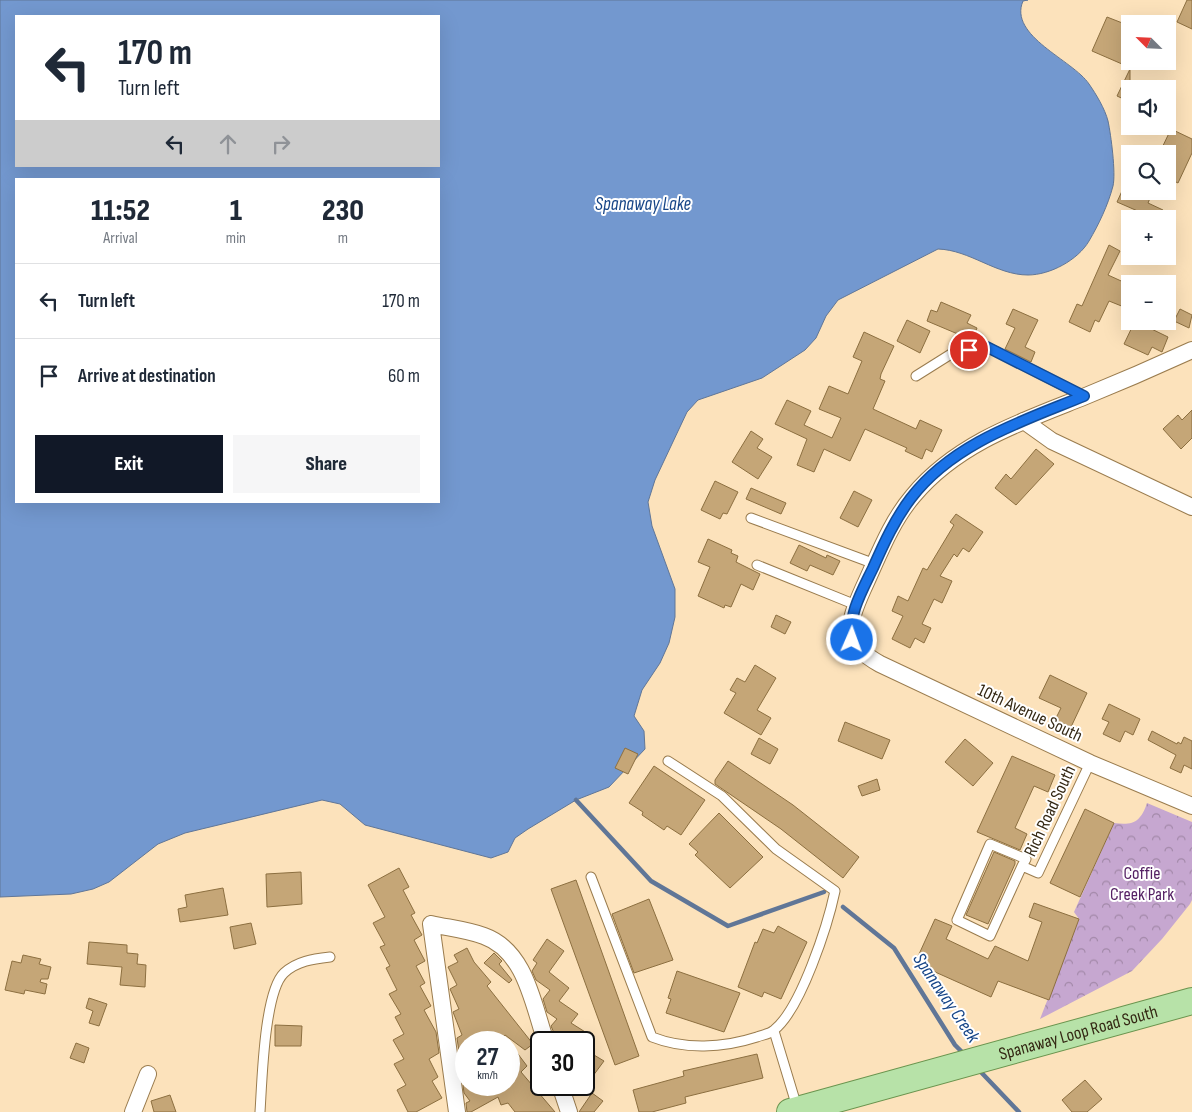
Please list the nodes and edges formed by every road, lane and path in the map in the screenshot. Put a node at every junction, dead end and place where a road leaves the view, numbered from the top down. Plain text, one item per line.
1 (1192, 350) edge
2 (916, 376) dead end
3 (1084, 396) junction
4 (1024, 420) junction
5 (1192, 507) edge
6 (751, 518) dead end
7 (875, 564) junction
8 (756, 565) dead end
9 (856, 605) junction
10 (668, 761) dead end
11 (1090, 763) junction
12 (1192, 806) edge
13 (1022, 866) junction
14 (591, 877) dead end
15 (330, 957) dead end
16 (1192, 1001) edge
17 (542, 1031) edge
18 (774, 1031) junction
19 (148, 1074) dead end
20 (564, 1096) edge
21 (794, 1111) edge
22 (133, 1112) edge
23 (260, 1112) edge
24 (457, 1112) edge
25 (570, 1112) edge

1 - 3 street
2 - 3 lane
3 - 4 street
4 - 5 street
4 - 7 street
6 - 7 lane
7 - 9 street
8 - 9 lane
9 - 11 street, 10th Avenue South
10 - 18 lane
11 - 12 street, 10th Avenue South
11 - 13 lane, Rich Road South
13 - 13 lane
14 - 18 lane
15 - 23 lane
16 - 21 main road, Spanaway Loop Road South
17 - 24 street
18 - 21 lane
19 - 22 street
20 - 25 street

